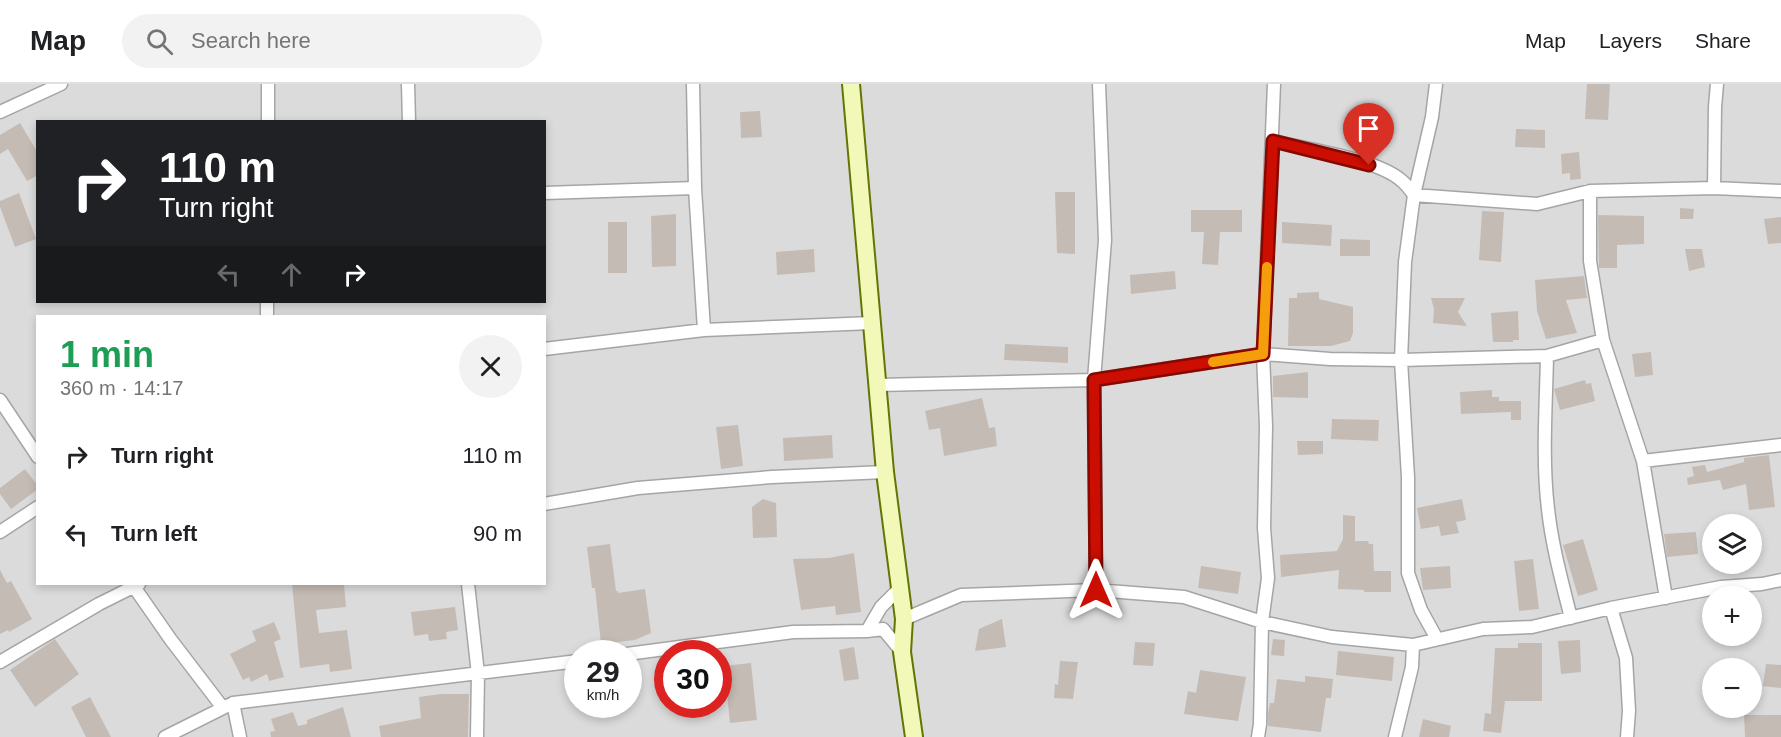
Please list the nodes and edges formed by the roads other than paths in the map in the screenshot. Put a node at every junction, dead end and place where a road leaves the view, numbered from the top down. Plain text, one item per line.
1 (61, 84) edge
2 (268, 84) edge
3 (408, 84) edge
4 (693, 84) edge
5 (851, 84) edge
6 (1099, 84) edge
7 (1274, 84) edge
8 (1436, 84) edge
9 (1717, 84) edge
10 (0, 112) edge
11 (268, 120) edge
12 (409, 120) edge
13 (1273, 141) junction
14 (695, 188) junction
15 (1714, 188) junction
16 (1781, 191) edge
17 (1590, 192) junction
18 (546, 193) edge
19 (1414, 195) junction
20 (872, 323) junction
21 (704, 330) junction
22 (1603, 340) junction
23 (546, 349) edge
24 (1263, 354) junction
25 (1547, 356) junction
26 (1401, 360) junction
27 (1094, 380) junction
28 (878, 385) junction
29 (0, 400) edge
30 (1781, 445) edge
31 (36, 454) edge
32 (1643, 461) junction
33 (885, 472) junction
34 (546, 504) edge
35 (36, 508) edge
36 (0, 532) edge
37 (1781, 580) edge
38 (133, 585) edge
39 (136, 585) edge
40 (468, 585) edge
41 (899, 589) junction
42 (1096, 590) junction
43 (1666, 598) junction
44 (1611, 608) junction
45 (1571, 618) junction
46 (904, 619) junction
47 (1262, 622) junction
48 (867, 631) junction
49 (1437, 639) junction
50 (1413, 645) junction
51 (642, 652) edge
52 (902, 652) junction
53 (0, 662) edge
54 (564, 663) edge
55 (478, 674) junction
56 (228, 705) junction
57 (165, 737) edge
58 (240, 737) edge
59 (477, 737) edge
60 (914, 737) edge
61 (1258, 737) edge
62 (1395, 737) edge
63 (1627, 737) edge

1 - 10 street
2 - 11 street
3 - 12 street
4 - 14 street
5 - 20 main road
6 - 27 street
7 - 13 street
8 - 19 street
9 - 15 street
13 - 19 street
13 - 24 street
14 - 18 street
14 - 21 street
15 - 16 street
15 - 17 street
17 - 19 street
17 - 22 street
19 - 26 street
20 - 21 street
20 - 28 main road
21 - 23 street
22 - 25 street
22 - 32 street
24 - 26 street
24 - 27 street
24 - 47 street
25 - 26 street
25 - 45 street
26 - 49 street
27 - 28 street
27 - 42 street
28 - 33 main road
29 - 31 street
30 - 32 street
32 - 43 street
33 - 34 street
33 - 41 main road
35 - 36 street
37 - 43 street
38 - 53 street
39 - 56 street
40 - 55 street
41 - 46 main road
41 - 48 street
42 - 46 street
42 - 47 street
43 - 44 street
44 - 45 street
44 - 63 street
45 - 49 street
46 - 52 main road
47 - 50 street
47 - 61 street
48 - 51 street
48 - 52 street
49 - 50 street
50 - 62 street
52 - 60 main road
54 - 55 street
55 - 56 street
55 - 59 street
56 - 57 street
56 - 58 street

